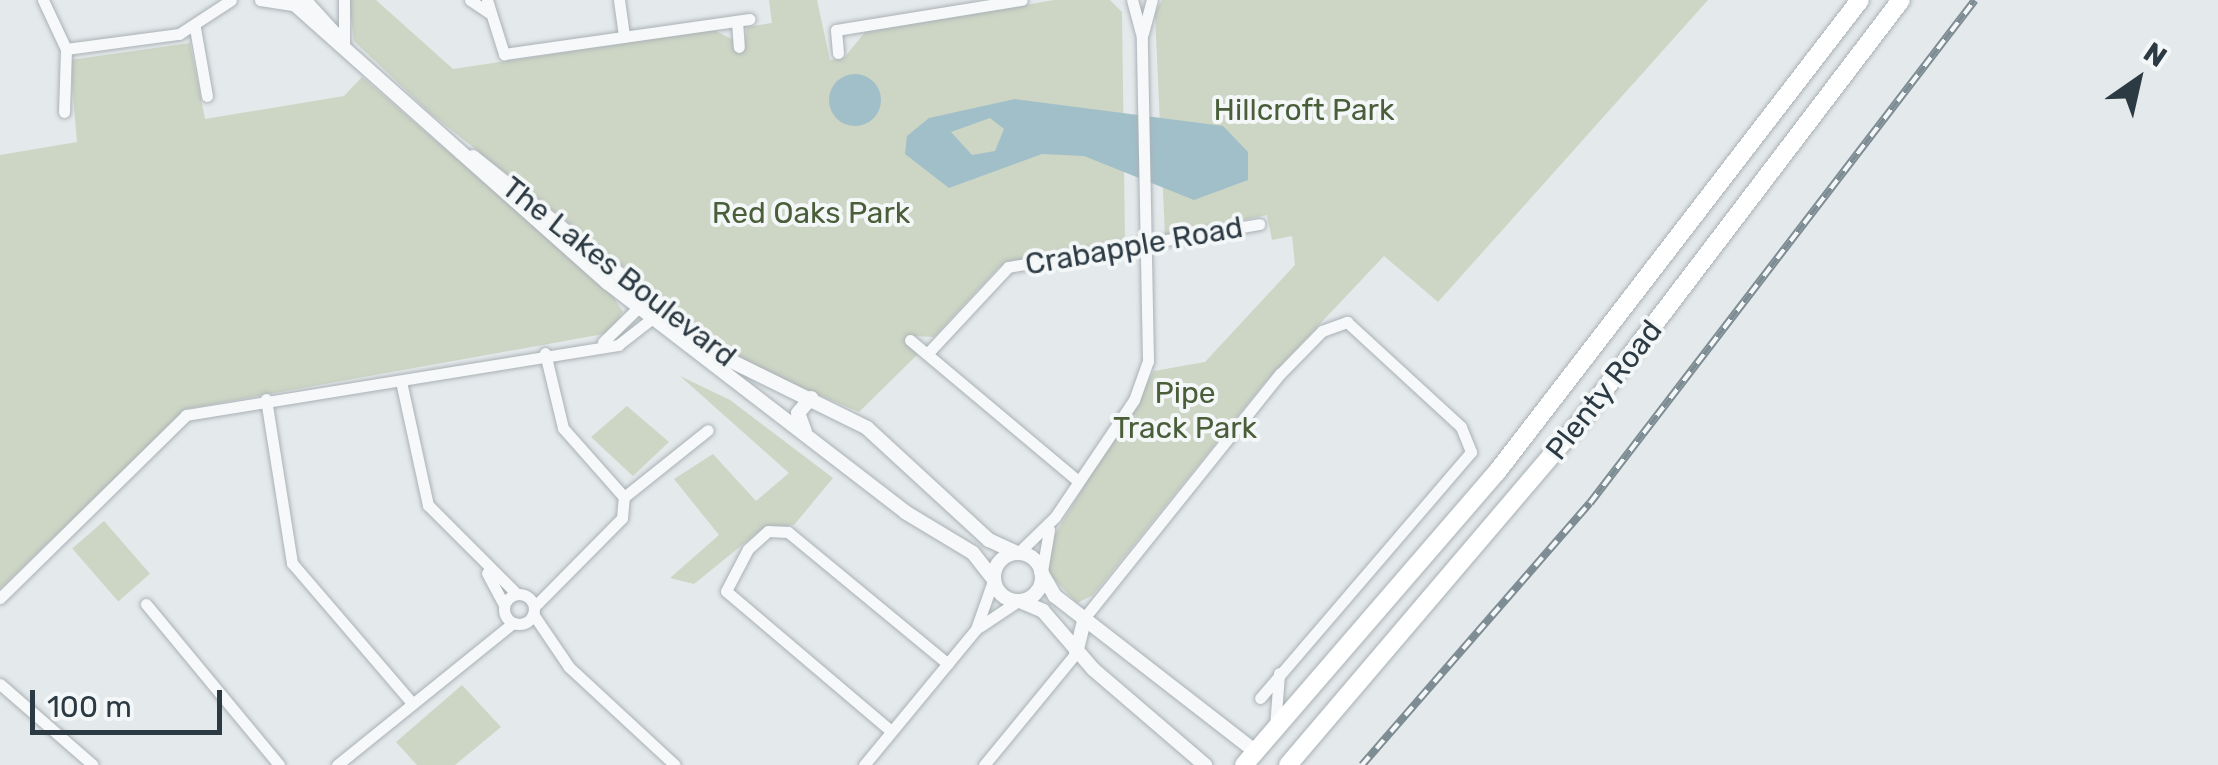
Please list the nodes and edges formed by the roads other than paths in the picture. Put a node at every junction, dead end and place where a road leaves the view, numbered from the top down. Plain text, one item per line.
1 (43, 0) edge
2 (231, 0) edge
3 (260, 0) edge
4 (344, 0) edge
5 (470, 0) edge
6 (619, 0) edge
7 (1022, 0) edge
8 (1132, 0) edge
9 (1152, 0) edge
10 (1860, 0) edge
11 (1901, 0) edge
12 (297, 2) edge
13 (968, 5) edge
14 (488, 6) edge
15 (194, 28) junction
16 (624, 38) junction
17 (1142, 38) junction
18 (344, 43) junction
19 (740, 47) dead end
20 (66, 49) junction
21 (838, 53) dead end
22 (386, 87) junction
23 (207, 96) dead end
24 (64, 112) dead end
25 (1259, 224) dead end
26 (1145, 242) junction
27 (643, 303) junction
28 (658, 314) junction
29 (910, 340) dead end
30 (600, 344) junction
31 (546, 353) junction
32 (927, 354) junction
33 (402, 386) junction
34 (811, 398) junction
35 (266, 399) junction
36 (708, 430) dead end
37 (808, 436) junction
38 (1078, 481) junction
39 (624, 496) junction
40 (1055, 516) junction
41 (1018, 553) junction
42 (485, 569) junction
43 (1042, 572) junction
44 (559, 574) junction
45 (993, 580) junction
46 (520, 594) junction
47 (0, 598) edge
48 (1019, 602) junction
49 (146, 604) dead end
50 (533, 611) junction
51 (510, 616) junction
52 (1086, 617) junction
53 (976, 629) junction
54 (554, 648) junction
55 (1076, 653) junction
56 (948, 664) junction
57 (1279, 672) junction
58 (0, 684) edge
59 (1260, 698) dead end
60 (412, 702) junction
61 (1275, 728) junction
62 (891, 731) junction
63 (1257, 761) edge
64 (1201, 764) edge
65 (93, 765) edge
66 (279, 765) edge
67 (337, 765) edge
68 (675, 765) edge
69 (864, 765) edge
70 (984, 765) edge
71 (1288, 765) edge

1 - 20 street
2 - 15 street
3 - 12 street
4 - 18 street
5 - 14 street
6 - 16 street
7 - 13 street
8 - 9 street
8 - 17 street
9 - 17 street
10 - 61 highway, Plenty Road
11 - 71 highway, Plenty Road
12 - 18 street, The Lakes Boulevard
12 - 22 street, The Lakes Boulevard
13 - 21 street
14 - 16 street
15 - 20 street
15 - 23 street
16 - 19 street
17 - 26 street
18 - 22 street, The Lakes Boulevard
20 - 24 street
22 - 27 street, The Lakes Boulevard
25 - 26 street, Crabapple Road
26 - 32 street, Crabapple Road
26 - 38 street
27 - 28 street, The Lakes Boulevard
27 - 30 street
28 - 30 street
28 - 34 street, The Lakes Boulevard
28 - 37 street, The Lakes Boulevard
29 - 32 street
30 - 31 street
31 - 33 street
31 - 39 street
32 - 38 street
33 - 35 street
33 - 42 street
34 - 37 street
34 - 41 street, The Lakes Boulevard
35 - 47 street
35 - 60 street
36 - 39 street
37 - 45 street, The Lakes Boulevard
38 - 40 street
39 - 44 street
40 - 41 street
40 - 43 street
41 - 43 street
41 - 45 street
42 - 46 street
42 - 51 street
43 - 48 street
43 - 52 street
44 - 46 street
44 - 50 street
45 - 48 street
45 - 53 street
46 - 50 street
46 - 51 street
48 - 53 street
48 - 55 street
49 - 66 street
50 - 51 street
50 - 54 street
51 - 54 street
51 - 60 street
52 - 55 street
52 - 57 street
52 - 63 street
53 - 56 street
54 - 68 street
55 - 64 street
55 - 70 street
56 - 62 street
56 - 62 street
57 - 59 street
57 - 61 street
58 - 65 street
60 - 67 street
61 - 63 highway, Plenty Road
62 - 69 street

